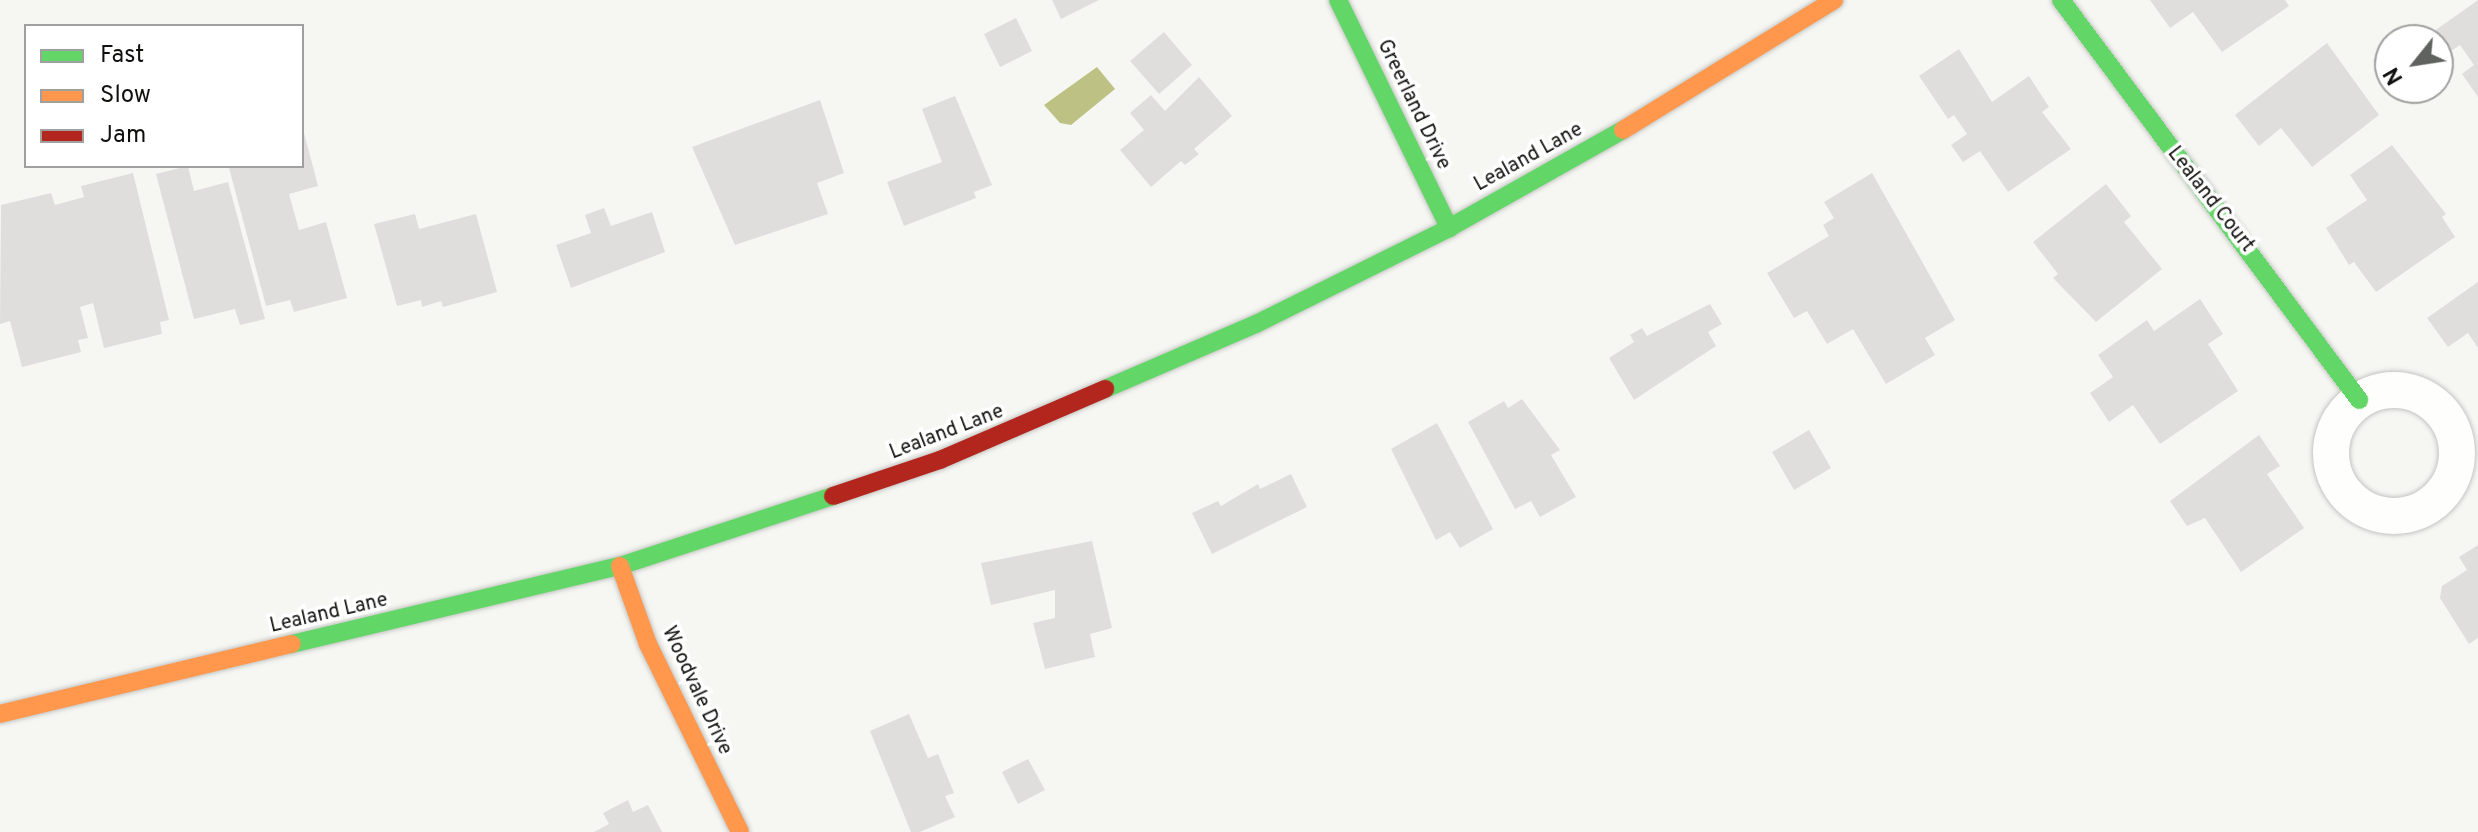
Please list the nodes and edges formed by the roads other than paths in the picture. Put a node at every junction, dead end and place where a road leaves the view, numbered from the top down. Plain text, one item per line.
1 (1338, 0) edge
2 (1834, 0) edge
3 (2061, 0) edge
4 (1449, 228) junction
5 (2359, 400) dead end
6 (620, 566) junction
7 (0, 714) edge
8 (740, 832) edge

1 - 4 street, Greerland Drive
2 - 4 street, Lealand Lane
3 - 5 street, Lealand Court
4 - 6 street, Lealand Lane
6 - 7 street, Lealand Lane
6 - 8 street, Woodvale Drive

